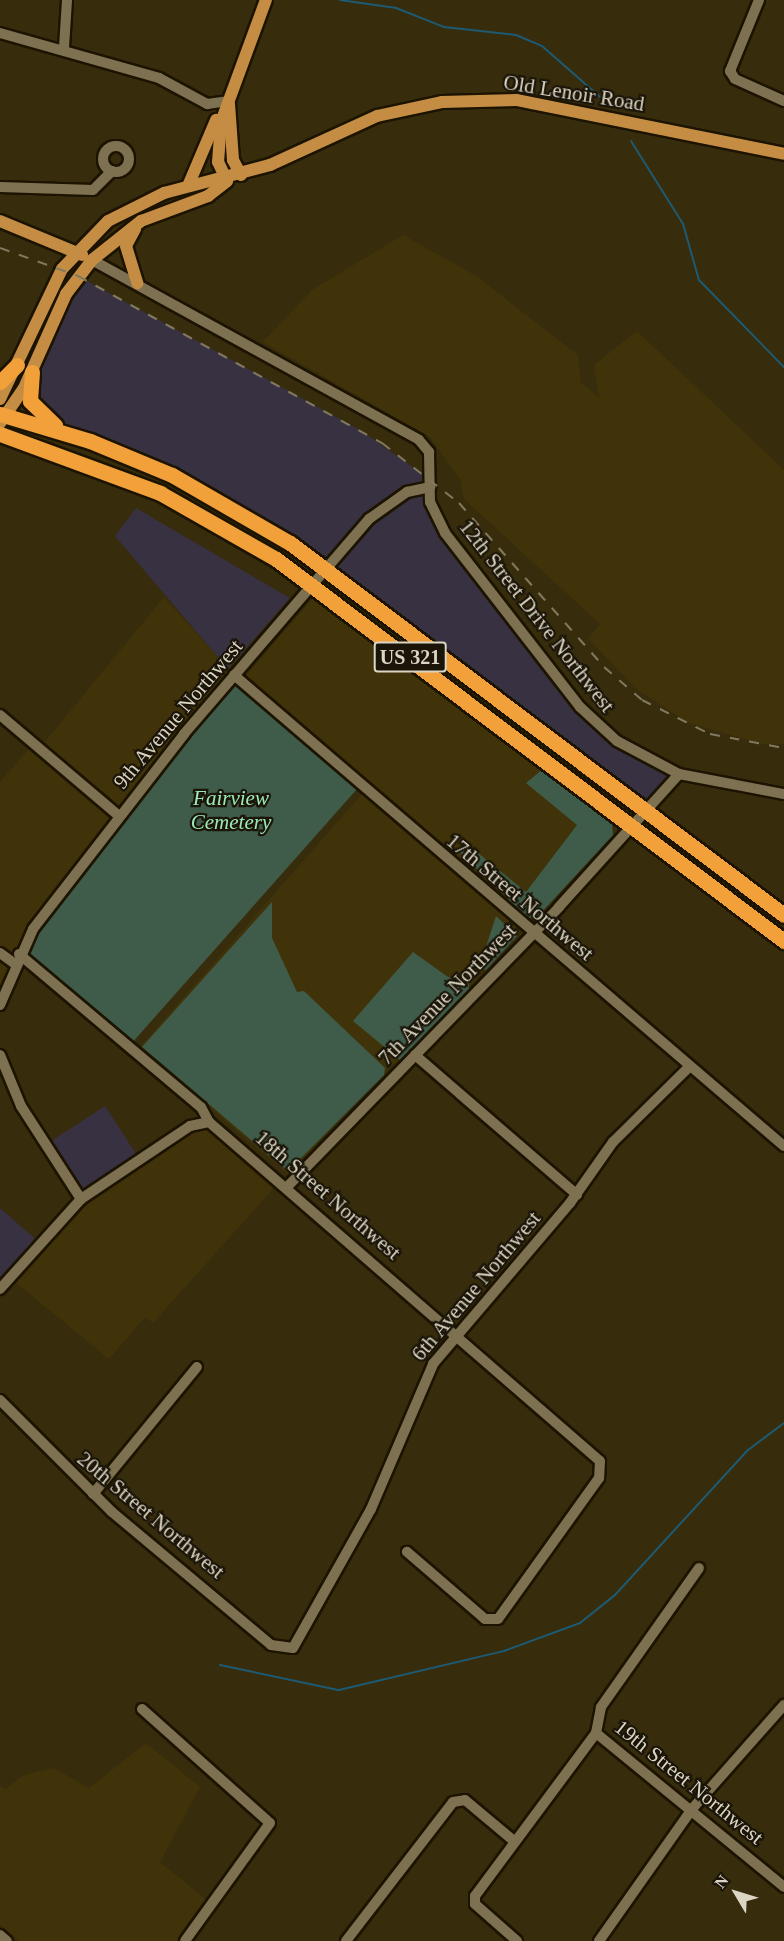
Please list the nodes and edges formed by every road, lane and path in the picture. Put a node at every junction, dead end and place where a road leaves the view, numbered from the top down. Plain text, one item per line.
1 (67, 0) edge
2 (266, 0) edge
3 (759, 0) edge
4 (0, 33) edge
5 (64, 47) junction
6 (228, 101) junction
7 (784, 101) edge
8 (784, 154) edge
9 (112, 171) dead end
10 (241, 176) junction
11 (227, 181) junction
12 (188, 186) junction
13 (0, 187) edge
14 (0, 221) edge
15 (141, 221) junction
16 (76, 252) junction
17 (92, 260) junction
18 (137, 283) junction
19 (27, 342) junction
20 (44, 345) junction
21 (17, 365) junction
22 (32, 372) junction
23 (0, 382) edge
24 (0, 399) edge
25 (3, 418) edge
26 (0, 434) edge
27 (79, 437) junction
28 (429, 487) junction
29 (328, 568) junction
30 (314, 584) junction
31 (234, 675) junction
32 (0, 715) edge
33 (679, 774) junction
34 (784, 794) edge
35 (648, 810) junction
36 (119, 816) junction
37 (634, 826) junction
38 (784, 915) edge
39 (532, 933) junction
40 (784, 941) edge
41 (0, 953) edge
42 (16, 959) junction
43 (0, 1005) edge
44 (0, 1055) edge
45 (416, 1055) junction
46 (690, 1066) junction
47 (209, 1122) junction
48 (784, 1146) edge
49 (288, 1186) junction
50 (577, 1195) junction
51 (81, 1199) junction
52 (0, 1289) edge
53 (458, 1333) junction
54 (197, 1367) dead end
55 (0, 1400) edge
56 (93, 1494) junction
57 (407, 1552) dead end
58 (699, 1568) dead end
59 (284, 1650) joint
60 (784, 1705) edge
61 (142, 1709) dead end
62 (596, 1733) junction
63 (692, 1809) junction
64 (514, 1841) junction
65 (784, 1887) edge
66 (0, 1935) edge
67 (510, 1939) edge
68 (7, 1941) edge
69 (185, 1941) edge
70 (346, 1941) edge
71 (599, 1941) edge

1 - 5 street
2 - 6 main road
3 - 7 street
4 - 5 street
5 - 6 street
6 - 10 main road
6 - 11 main road
6 - 12 main road
8 - 10 main road, Old Lenoir Road
9 - 13 street
10 - 11 main road, Old Lenoir Road
11 - 12 main road, Old Lenoir Road
11 - 15 main road, Old Lenoir Road
12 - 16 main road, Old Lenoir Road
14 - 16 main road
15 - 17 main road, Old Lenoir Road
15 - 18 main road
16 - 17 main road, 12th Street Drive Northwest
16 - 19 main road, Old Lenoir Road
17 - 18 street, 12th Street Drive Northwest
17 - 20 main road, Old Lenoir Road
18 - 28 street, 12th Street Drive Northwest
19 - 20 street
19 - 21 main road, Old Lenoir Road
20 - 22 main road, Old Lenoir Road
21 - 23 highway
21 - 24 main road, Old Lenoir Road
22 - 25 main road, Old Lenoir Road
22 - 27 highway
25 - 27 highway, US 321
26 - 30 highway, US 321
27 - 29 highway, US 321
28 - 29 street, 9th Avenue Northwest
28 - 33 street, 12th Street Drive Northwest
29 - 30 street, 9th Avenue Northwest
29 - 35 highway, US 321
30 - 31 street, 9th Avenue Northwest
30 - 37 highway, US 321
31 - 36 street, 9th Avenue Northwest
31 - 39 street, 17th Street Northwest
32 - 36 street
33 - 34 street, 12th Street Drive Northwest
33 - 35 street, 7th Avenue Northwest
35 - 37 street, 7th Avenue Northwest
35 - 38 highway, US 321
36 - 42 street, 9th Avenue Northwest
37 - 39 street, 7th Avenue Northwest
37 - 40 highway, US 321
39 - 45 street, 7th Avenue Northwest
39 - 46 street, 17th Street Northwest
41 - 42 street, 18th Street Northwest
42 - 43 street, 9th Avenue Northwest
42 - 47 street, 18th Street Northwest
44 - 51 street
45 - 49 street, 7th Avenue Northwest
45 - 50 street
46 - 48 street, 17th Street Northwest
46 - 50 street, 6th Avenue Northwest
47 - 49 street, 18th Street Northwest
47 - 51 street
49 - 53 street, 18th Street Northwest
50 - 53 street, 6th Avenue Northwest
51 - 52 street
53 - 57 street, 18th Street Northwest
53 - 59 street, 6th Avenue Northwest
54 - 56 street
55 - 56 street, 20th Street Northwest
56 - 59 street, 20th Street Northwest
58 - 62 street
60 - 63 street
61 - 69 street
62 - 63 street, 19th Street Northwest
62 - 64 street
63 - 65 street, 19th Street Northwest
63 - 71 street
64 - 67 street
64 - 70 street
66 - 68 street

